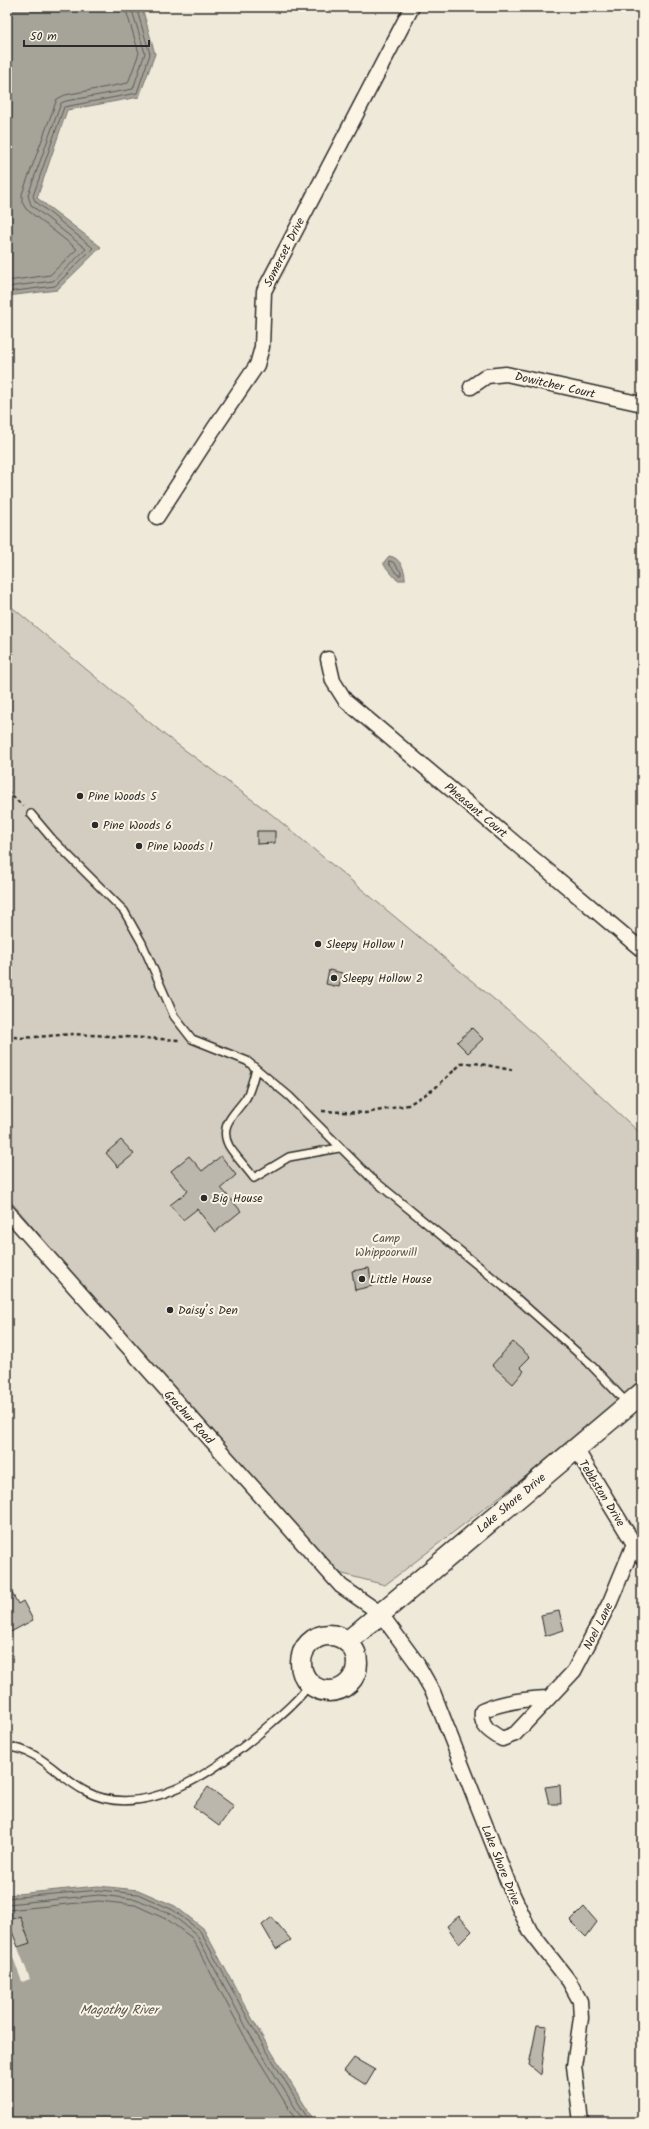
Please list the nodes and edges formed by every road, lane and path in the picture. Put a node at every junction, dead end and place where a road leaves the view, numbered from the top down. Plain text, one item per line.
1 (412, 7) edge
2 (471, 387) dead end
3 (642, 404) edge
4 (157, 517) dead end
5 (328, 659) dead end
6 (7, 791) edge
7 (31, 814) joint
8 (642, 950) edge
9 (7, 1036) edge
10 (205, 1044) junction
11 (256, 1069) junction
12 (512, 1070) dead end
13 (303, 1111) junction
14 (339, 1148) junction
15 (7, 1211) edge
16 (637, 1399) edge
17 (576, 1449) junction
18 (634, 1544) junction
19 (642, 1557) edge
20 (380, 1613) junction
21 (347, 1642) junction
22 (310, 1684) junction
23 (547, 1698) dead end
24 (7, 1747) edge
25 (581, 2122) edge

1 - 4 street, Somerset Drive
2 - 3 street, Dowitcher Court
5 - 8 street, Pheasant Court
6 - 7 path
7 - 10 lane
9 - 10 path
10 - 11 lane
11 - 13 lane
11 - 14 lane
12 - 13 path
13 - 14 lane
14 - 16 lane
15 - 20 street, Grachur Road
16 - 17 street, Lake Shore Drive
17 - 18 street, Tebbston Drive
17 - 20 street, Lake Shore Drive
18 - 19 street, Tebbston Drive
18 - 23 street, Noel Lane
20 - 21 street, Lake Shore Drive
20 - 25 street, Lake Shore Drive
21 - 22 street
21 - 22 street
22 - 24 lane

